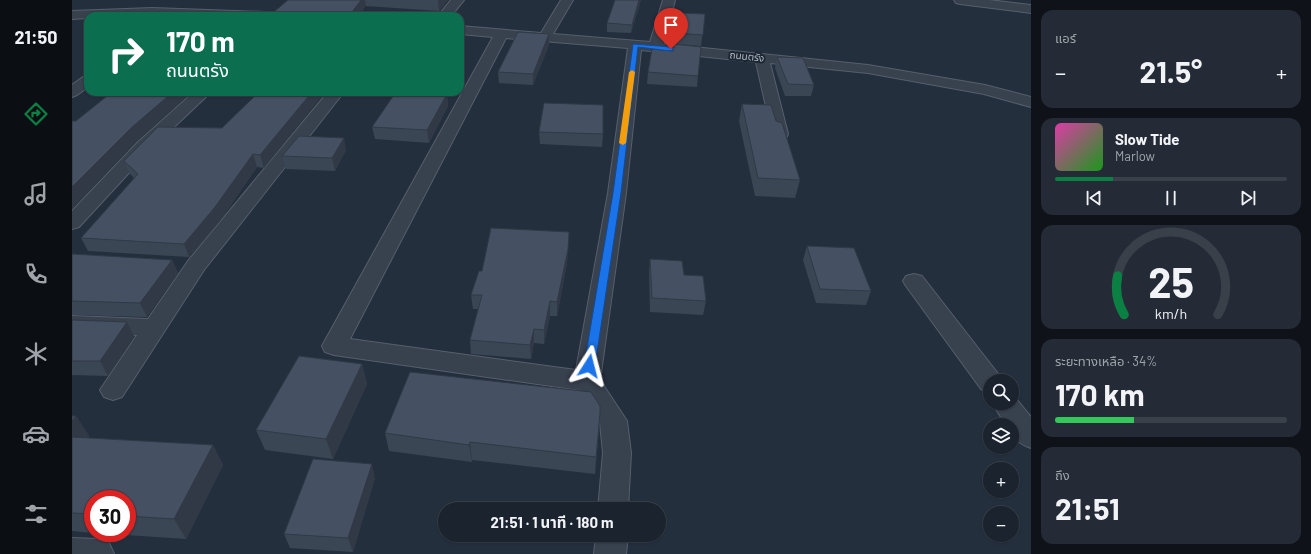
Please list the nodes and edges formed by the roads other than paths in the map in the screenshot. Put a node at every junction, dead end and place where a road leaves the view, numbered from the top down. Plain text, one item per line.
1 (458, 0) edge
2 (567, 0) edge
3 (669, 0) edge
4 (960, 0) edge
5 (1031, 9) edge
6 (448, 12) edge
7 (72, 15) edge
8 (84, 15) edge
9 (464, 30) edge
10 (501, 34) junction
11 (545, 37) junction
12 (635, 45) junction
13 (656, 47) junction
14 (762, 58) junction
15 (84, 83) edge
16 (72, 92) edge
17 (199, 96) edge
18 (333, 96) edge
19 (1031, 102) edge
20 (780, 134) edge
21 (72, 223) edge
22 (173, 265) edge
23 (196, 266) junction
24 (914, 281) dead end
25 (72, 324) edge
26 (154, 328) junction
27 (984, 374) edge
28 (587, 381) junction
29 (113, 390) dead end
30 (1010, 410) edge
31 (1031, 437) edge
32 (614, 502) edge
33 (611, 542) edge
34 (72, 553) edge
35 (98, 554) edge
36 (610, 554) edge

1 - 6 street
2 - 11 street
3 - 13 street
4 - 5 street
7 - 8 street
9 - 10 street, ถนนตรัง
10 - 11 street, ถนนตรัง
10 - 28 street
11 - 12 street, ถนนตรัง
12 - 13 street, ถนนตรัง
12 - 28 street
13 - 14 street, ถนนตรัง
14 - 19 street, ถนนตรัง
14 - 20 street
15 - 16 street
17 - 21 street
18 - 23 street
22 - 23 street
23 - 26 street
24 - 27 street
25 - 26 street
26 - 29 street
28 - 32 street
30 - 31 street
33 - 36 street
34 - 35 street

